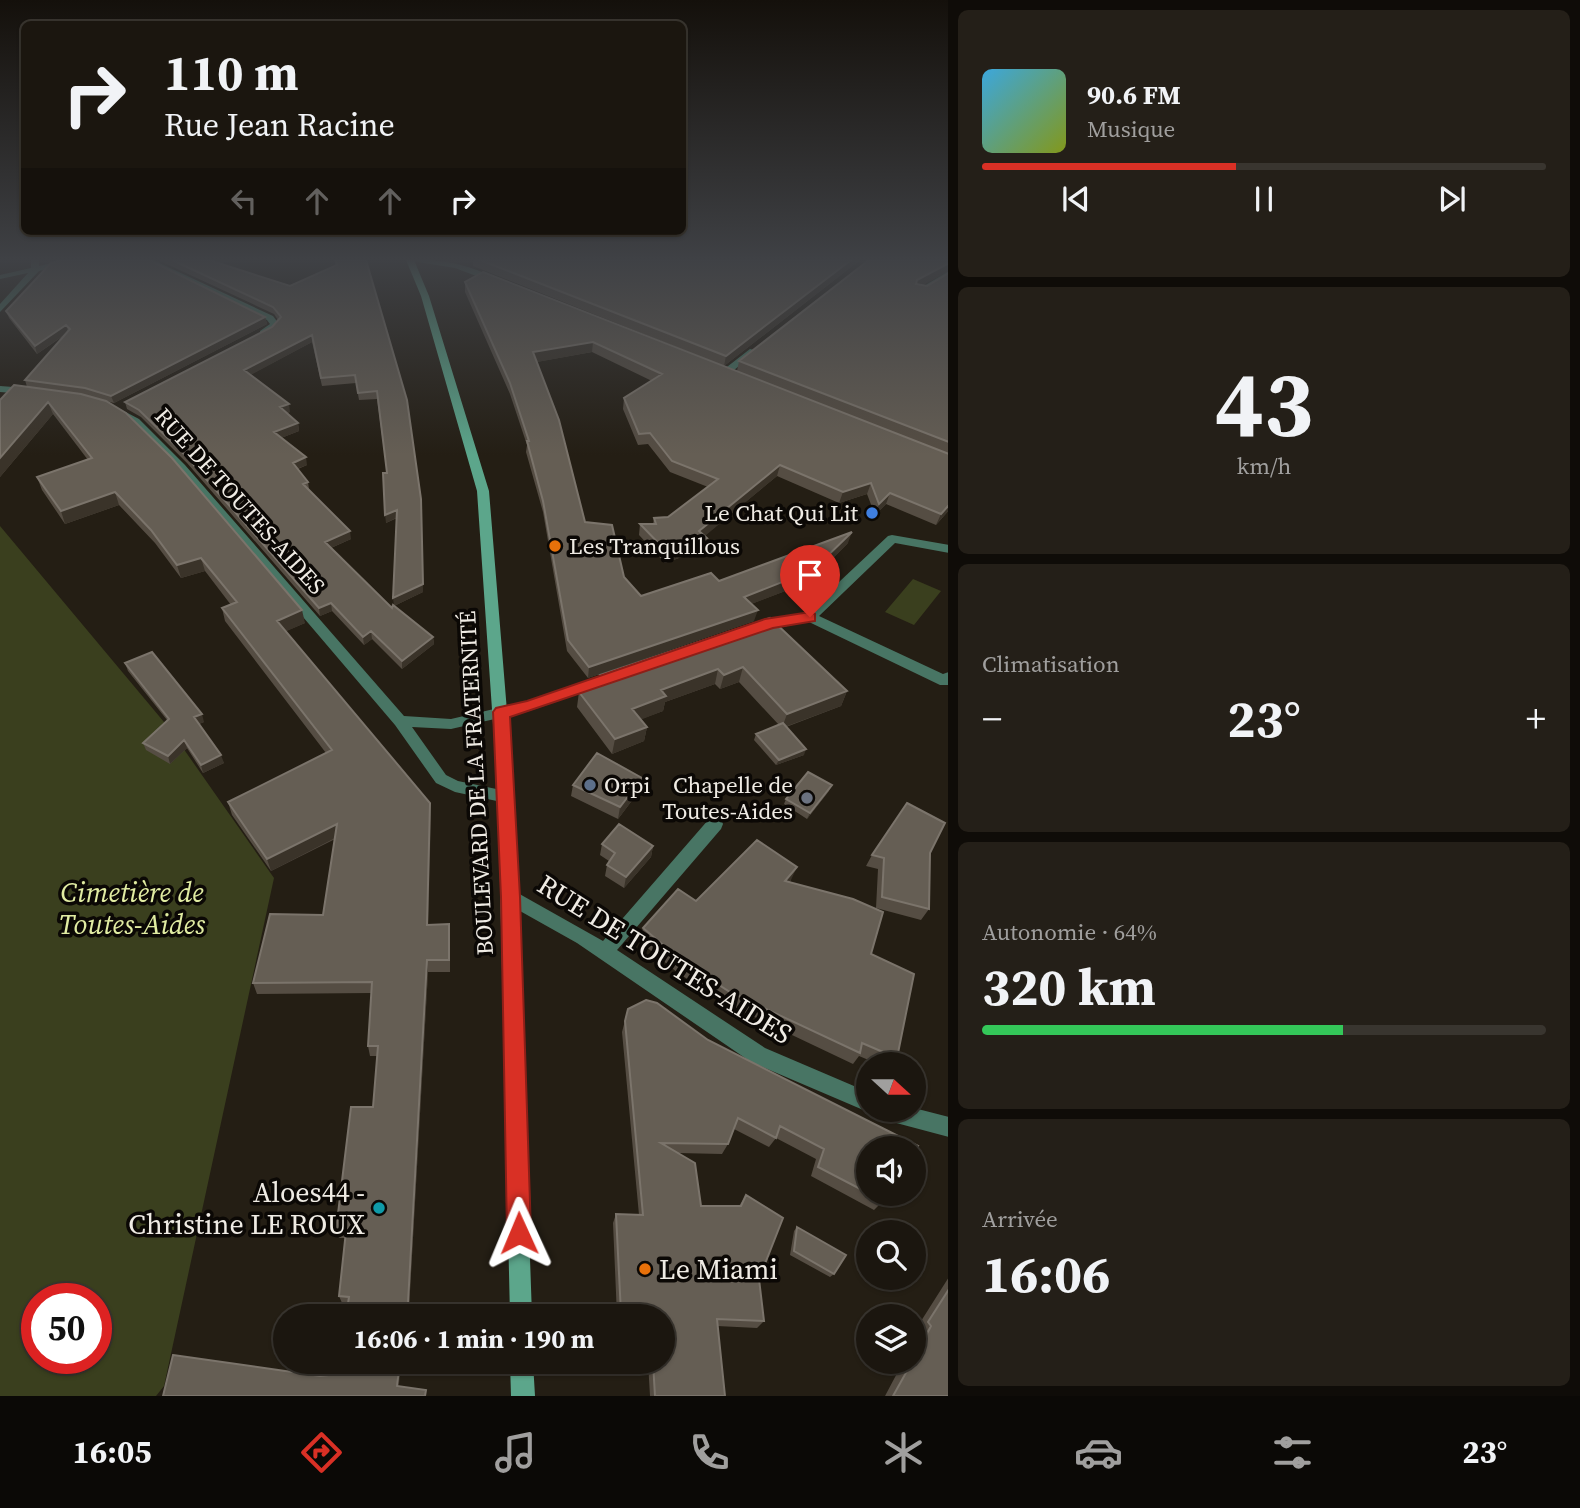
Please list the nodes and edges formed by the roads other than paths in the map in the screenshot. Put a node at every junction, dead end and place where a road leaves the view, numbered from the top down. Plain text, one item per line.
1 (273, 325) edge
2 (434, 325) edge
3 (257, 337) edge
4 (763, 343) edge
5 (726, 372) edge
6 (0, 389) edge
7 (46, 394) edge
8 (115, 407) edge
9 (948, 549) edge
10 (810, 617) junction
11 (745, 632) edge
12 (629, 672) edge
13 (947, 681) edge
14 (501, 712) junction
15 (400, 721) junction
16 (506, 797) junction
17 (715, 824) dead end
18 (510, 897) junction
19 (606, 952) junction
20 (856, 1097) edge
21 (926, 1121) edge
22 (948, 1127) edge
23 (521, 1304) edge
24 (522, 1374) edge
25 (523, 1396) edge

1 - 3 street
2 - 14 main road, BOULEVARD DE LA FRATERNITÉ
4 - 5 street
6 - 7 street
8 - 15 street, RUE DE TOUTES-AIDES
9 - 10 street
10 - 11 street
10 - 13 street
12 - 14 street
14 - 15 street
14 - 16 main road, BOULEVARD DE LA FRATERNITÉ
15 - 16 street, RUE DE TOUTES-AIDES
16 - 18 main road, BOULEVARD DE LA FRATERNITÉ
17 - 19 street
18 - 19 street, RUE DE TOUTES-AIDES
18 - 23 main road, BOULEVARD DE LA FRATERNITÉ
19 - 20 street, RUE DE TOUTES-AIDES
21 - 22 street
24 - 25 main road

